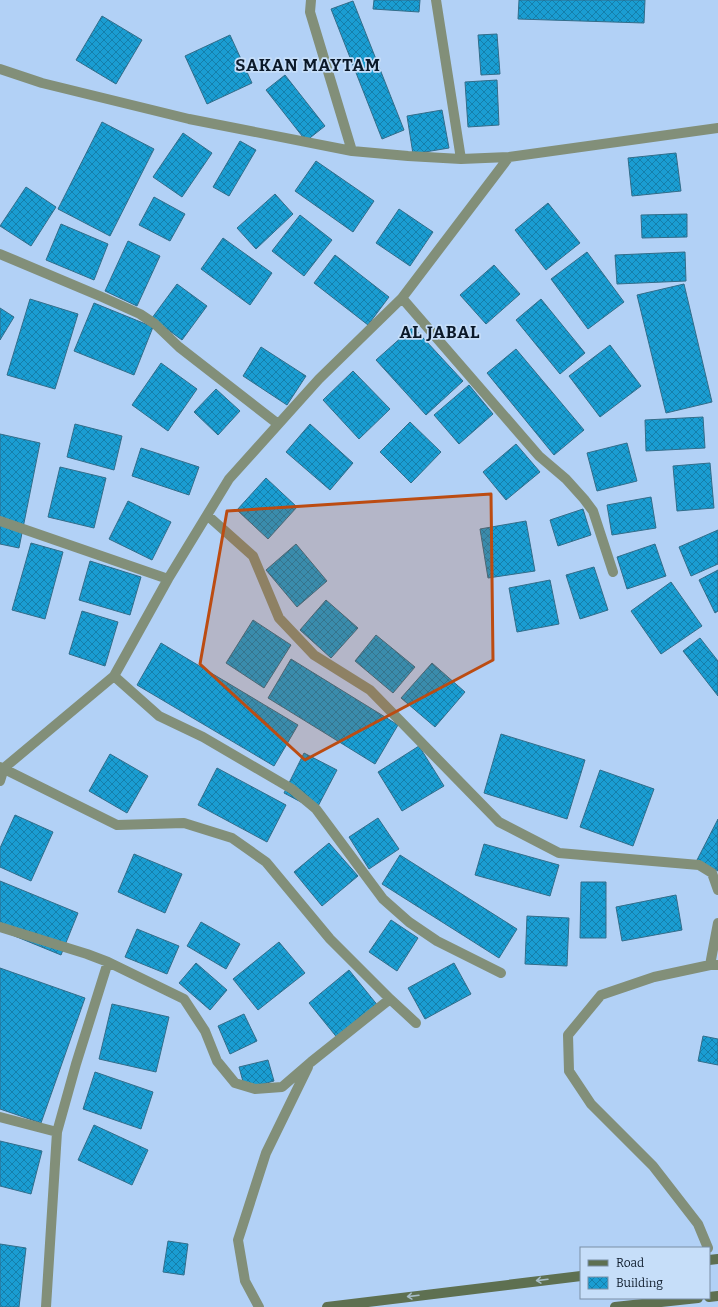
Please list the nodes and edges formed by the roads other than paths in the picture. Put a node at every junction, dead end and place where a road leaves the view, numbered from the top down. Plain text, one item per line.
1 (311, 0) edge
2 (436, 0) edge
3 (0, 69) edge
4 (718, 128) edge
5 (352, 150) junction
6 (509, 157) junction
7 (461, 159) junction
8 (0, 254) edge
9 (402, 298) junction
10 (278, 424) junction
11 (207, 515) junction
12 (0, 521) edge
13 (613, 572) dead end
14 (168, 579) junction
15 (114, 676) junction
16 (2, 767) edge
17 (0, 781) edge
18 (718, 890) edge
19 (718, 924) edge
20 (0, 927) edge
21 (108, 962) junction
22 (714, 965) edge
23 (501, 973) dead end
24 (390, 1000) junction
25 (416, 1023) dead end
26 (310, 1062) junction
27 (0, 1117) edge
28 (57, 1132) junction
29 (708, 1247) edge
30 (580, 1276) edge
31 (689, 1299) edge
32 (46, 1307) edge
33 (259, 1307) edge
34 (326, 1307) edge
35 (615, 1307) edge

1 - 5 street
2 - 7 street
3 - 5 street
4 - 6 street
5 - 7 street
6 - 7 street
6 - 9 street
8 - 10 street
9 - 10 street
9 - 13 street
10 - 11 street
11 - 14 street
11 - 18 street
12 - 14 street
14 - 15 street
15 - 16 street
15 - 23 street
16 - 17 street
16 - 24 street
19 - 22 street
20 - 21 street
21 - 26 street
21 - 28 street
22 - 29 street
24 - 25 street
24 - 26 street
26 - 33 street
27 - 28 street
28 - 32 street
30 -> 34 main road
31 - 35 main road

